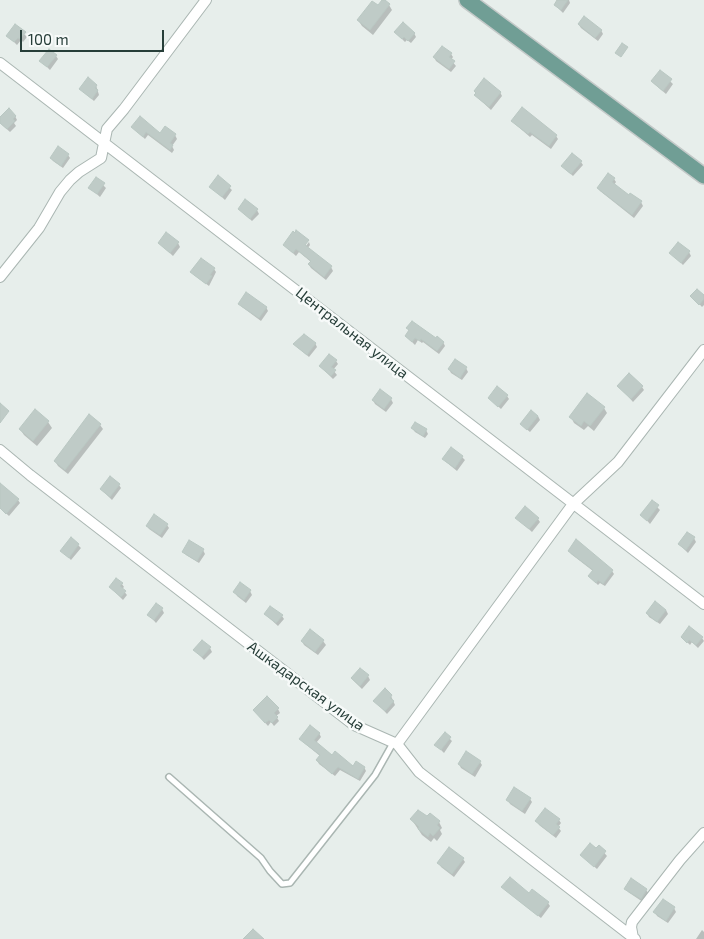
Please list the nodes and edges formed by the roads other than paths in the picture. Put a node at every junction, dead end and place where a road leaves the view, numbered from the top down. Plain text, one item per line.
1 (206, 0) edge
2 (467, 0) edge
3 (0, 63) edge
4 (104, 143) junction
5 (704, 176) edge
6 (0, 277) edge
7 (704, 350) edge
8 (0, 450) edge
9 (573, 504) junction
10 (704, 604) edge
11 (395, 744) junction
12 (169, 777) dead end
13 (704, 834) edge
14 (629, 937) edge

1 - 4 street
2 - 5 main road
3 - 4 street, Центральная улица
4 - 6 street
4 - 9 street, Центральная улица
7 - 9 street
8 - 11 street, Ашкадарская улица
9 - 10 street, Центральная улица
9 - 11 street
11 - 12 lane
11 - 14 street, Ашкадарская улица
13 - 14 street

